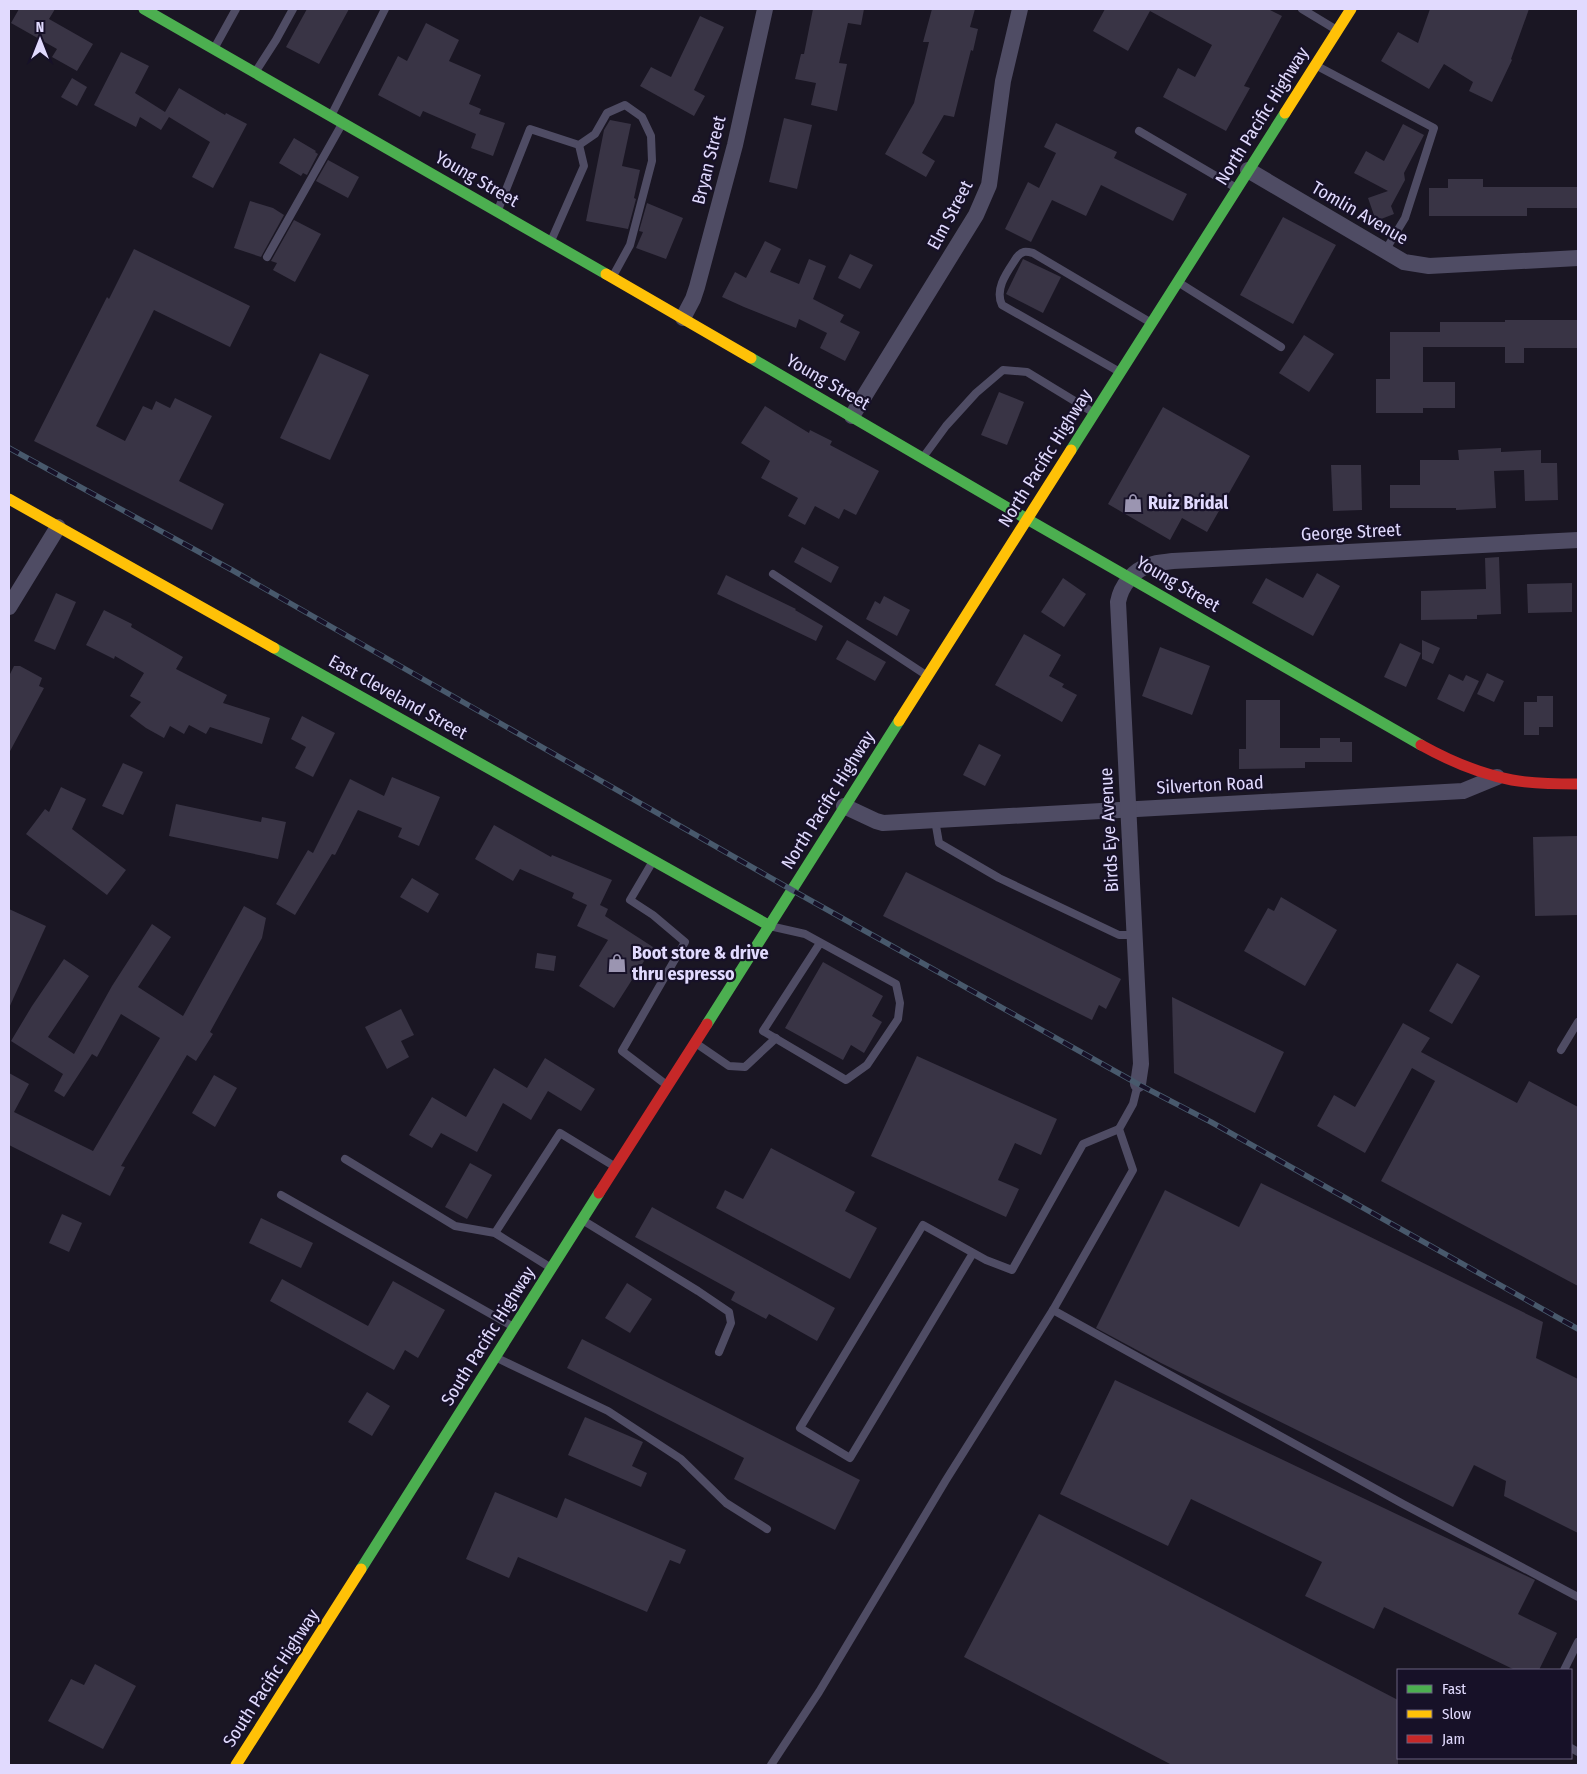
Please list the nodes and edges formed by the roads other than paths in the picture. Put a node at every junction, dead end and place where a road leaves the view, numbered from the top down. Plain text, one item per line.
1 (144, 9) edge
2 (236, 9) edge
3 (293, 9) edge
4 (384, 9) edge
5 (765, 9) edge
6 (1020, 9) edge
7 (1302, 9) edge
8 (1351, 9) edge
9 (1337, 30) junction
10 (214, 48) junction
11 (1315, 65) junction
12 (255, 72) junction
13 (331, 116) junction
14 (343, 122) junction
15 (1139, 130) dead end
16 (579, 145) junction
17 (1248, 170) junction
18 (1237, 188) junction
19 (498, 212) junction
20 (550, 242) junction
21 (1384, 252) junction
22 (267, 257) dead end
23 (1578, 258) edge
24 (612, 278) junction
25 (1178, 282) junction
26 (683, 318) junction
27 (1152, 323) junction
28 (1281, 347) dead end
29 (1120, 372) junction
30 (1094, 414) junction
31 (852, 416) junction
32 (923, 458) junction
33 (9, 499) edge
34 (1027, 519) junction
35 (58, 527) junction
36 (1578, 540) edge
37 (773, 574) dead end
38 (1130, 578) junction
39 (9, 607) edge
40 (928, 676) junction
41 (1497, 777) junction
42 (1578, 784) edge
43 (844, 806) junction
44 (1128, 810) junction
45 (935, 820) junction
46 (653, 860) junction
47 (770, 926) junction
48 (1135, 934) junction
49 (820, 943) junction
50 (1578, 1022) edge
51 (776, 1038) junction
52 (695, 1043) junction
53 (1561, 1050) dead end
54 (1138, 1084) joint
55 (668, 1086) junction
56 (1119, 1129) junction
57 (345, 1158) dead end
58 (616, 1167) junction
59 (281, 1195) dead end
60 (582, 1220) junction
61 (495, 1233) junction
62 (973, 1253) junction
63 (551, 1269) junction
64 (1053, 1310) junction
65 (514, 1327) junction
66 (719, 1352) dead end
67 (496, 1357) junction
68 (767, 1529) dead end
69 (1578, 1597) edge
70 (1578, 1642) edge
71 (1564, 1669) edge
72 (236, 1765) edge
73 (772, 1765) edge

1 - 10 main road, Young Street
2 - 10 lane
3 - 12 lane
4 - 13 lane
5 - 26 street, Bryan Street
6 - 31 street, Elm Street
7 - 9 lane
8 - 9 main road, North Pacific Highway
9 - 11 main road, North Pacific Highway
10 - 12 main road, Young Street
11 - 17 main road, North Pacific Highway
11 - 21 lane
12 - 13 main road, Young Street
13 - 14 main road, Young Street
14 - 19 main road, Young Street
14 - 22 lane
15 - 18 lane
16 - 19 lane
16 - 20 lane
16 - 24 lane
17 - 18 main road, North Pacific Highway
17 - 21 street, Tomlin Avenue
18 - 25 main road, North Pacific Highway
19 - 20 main road, Young Street
20 - 24 main road, Young Street
21 - 23 street, Tomlin Avenue
24 - 26 main road, Young Street
25 - 27 main road, North Pacific Highway
25 - 28 lane
26 - 31 main road, Young Street
27 - 29 main road, North Pacific Highway
27 - 29 lane
29 - 30 main road, North Pacific Highway
30 - 32 lane
30 - 34 main road, North Pacific Highway
31 - 32 main road, Young Street
32 - 34 main road, Young Street
33 - 35 main road, East Cleveland Street
34 - 38 main road, Young Street
34 - 40 main road, North Pacific Highway
35 - 39 street
35 - 46 main road, East Cleveland Street
36 - 38 street, George Street
37 - 40 lane
38 - 41 main road, Young Street
38 - 44 street, Birds Eye Avenue
40 - 43 main road, North Pacific Highway
41 - 42 main road
41 - 44 street, Silverton Road
43 - 45 street, Silverton Road
43 - 47 main road, North Pacific Highway
44 - 45 street, Silverton Road
44 - 48 street, Birds Eye Avenue
45 - 48 lane
46 - 47 main road, East Cleveland Street
46 - 55 lane
47 - 49 lane
47 - 52 main road, South Pacific Highway
48 - 54 street, Birds Eye Avenue
49 - 51 lane
49 - 51 lane
50 - 53 lane
51 - 52 lane
52 - 55 main road, South Pacific Highway
54 - 56 lane
55 - 58 main road, South Pacific Highway
56 - 62 lane
56 - 64 lane
57 - 61 lane
58 - 60 main road, South Pacific Highway
58 - 61 lane
59 - 65 lane
60 - 63 main road, South Pacific Highway
60 - 66 lane
61 - 63 lane
62 - 62 lane
63 - 65 main road, South Pacific Highway
64 - 69 lane
64 - 73 lane
65 - 67 main road, South Pacific Highway
67 - 68 lane
67 - 72 main road, South Pacific Highway
70 - 71 lane

